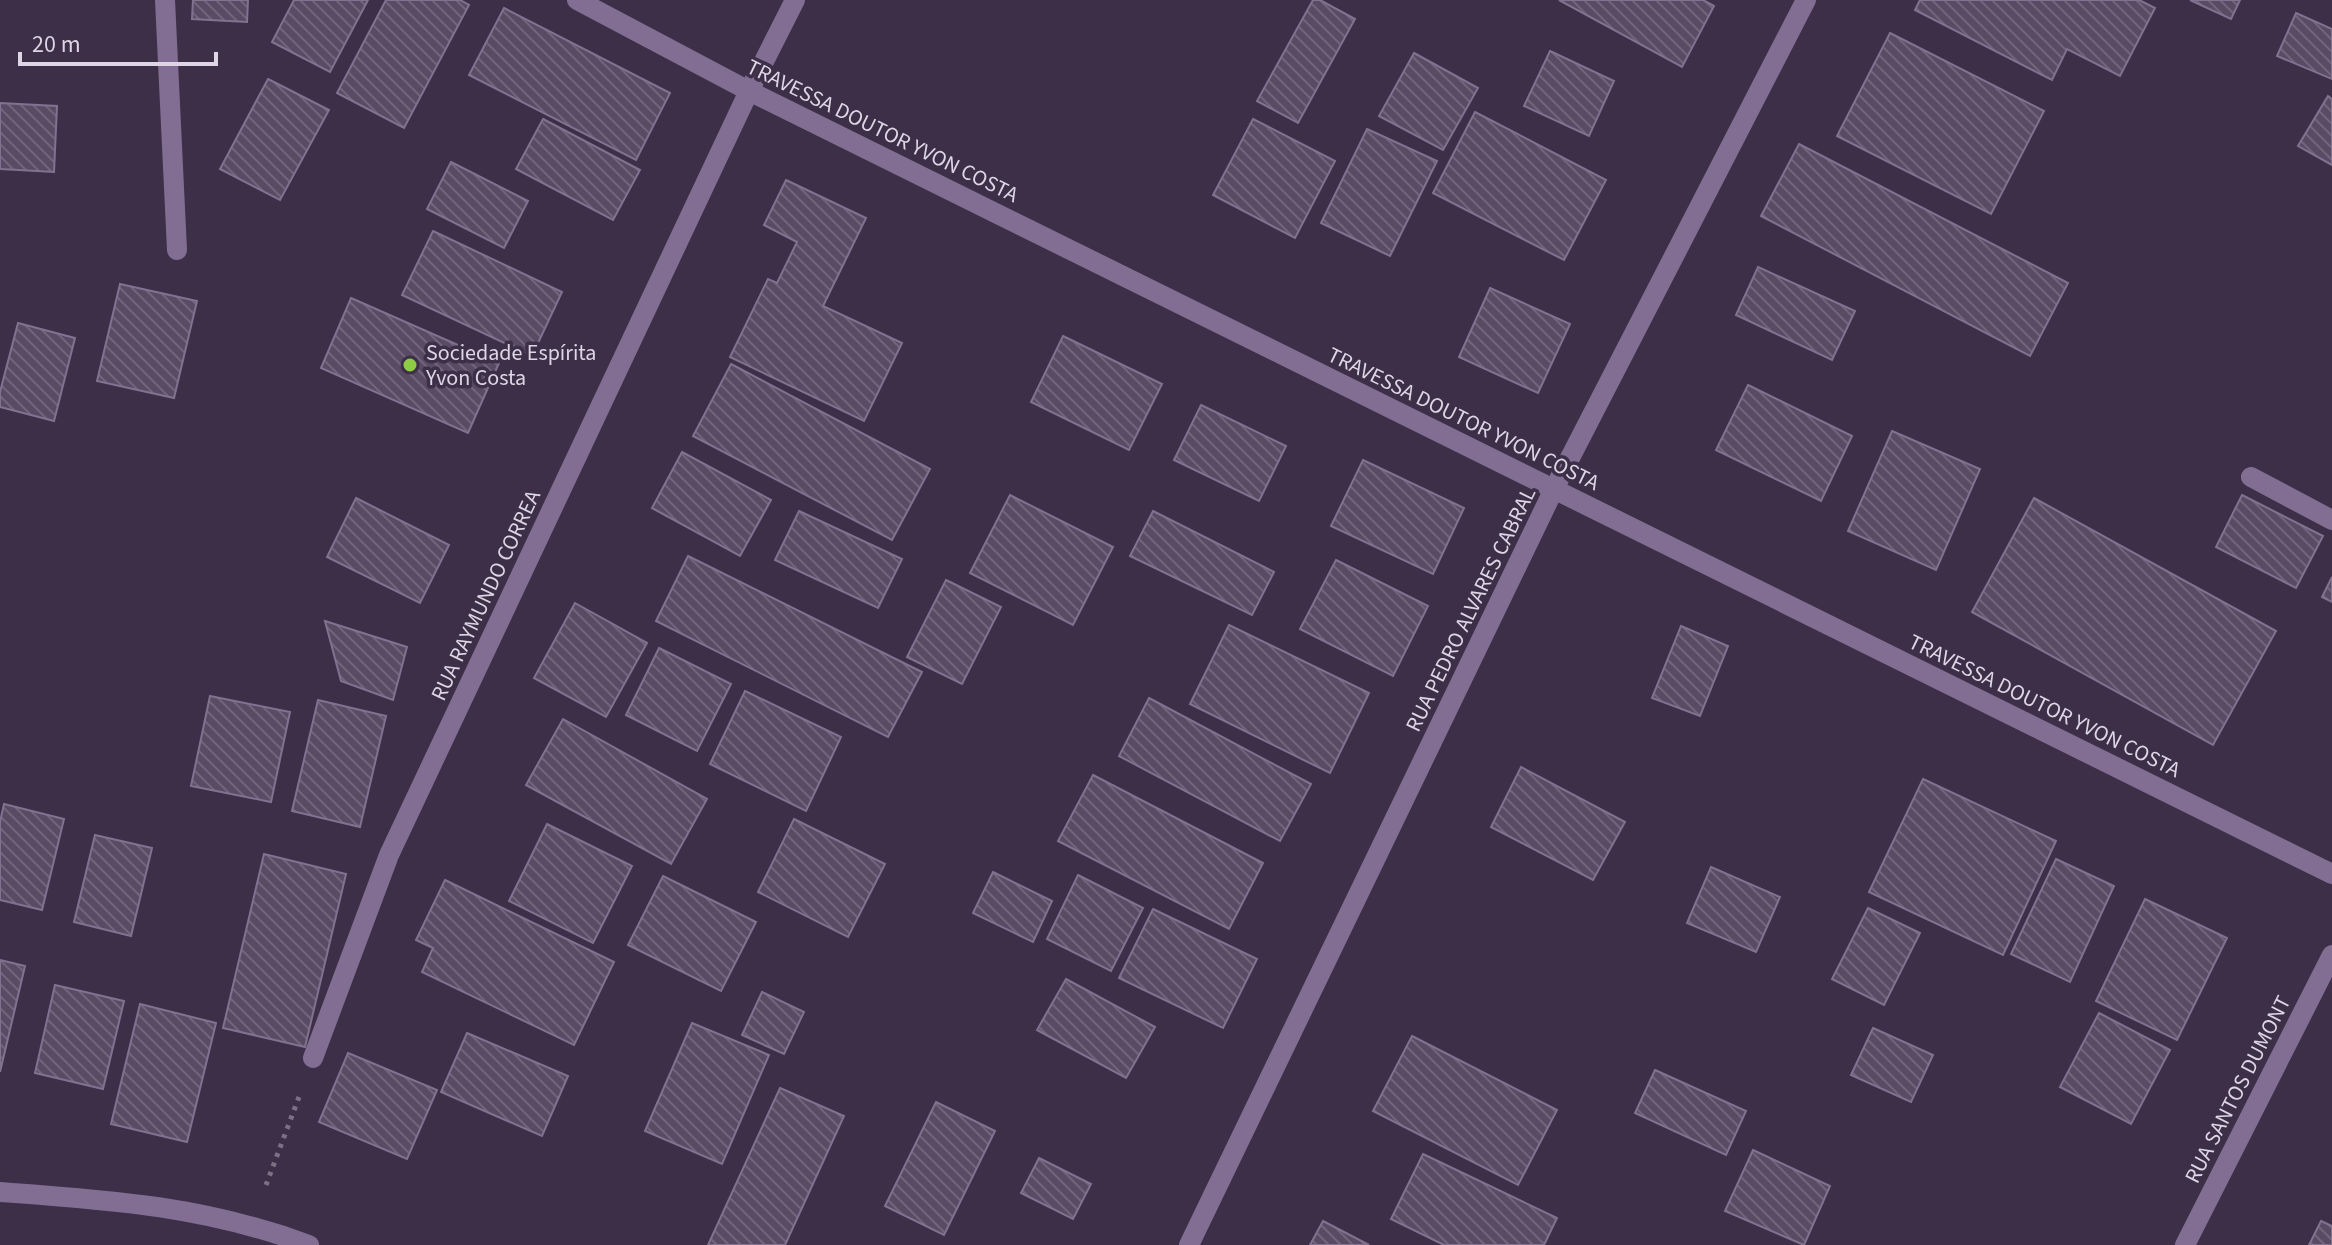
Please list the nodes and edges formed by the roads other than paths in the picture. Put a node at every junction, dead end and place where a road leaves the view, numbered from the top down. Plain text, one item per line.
1 (165, 0) edge
2 (577, 0) edge
3 (795, 0) edge
4 (1806, 0) edge
5 (749, 91) junction
6 (177, 250) dead end
7 (2251, 477) dead end
8 (1554, 489) junction
9 (2332, 520) edge
10 (2332, 874) edge
11 (2332, 955) edge
12 (313, 1058) road end
13 (0, 1192) edge
14 (309, 1245) edge
15 (1189, 1245) edge
16 (2185, 1245) edge

1 - 6 street
2 - 5 street, TRAVESSA DOUTOR YVON COSTA
3 - 5 street, RUA RAYMUNDO CORREA
4 - 8 street, RUA PEDRO ALVARES CABRAL
5 - 8 street, TRAVESSA DOUTOR YVON COSTA
5 - 12 street, RUA RAYMUNDO CORREA
7 - 9 street
8 - 10 street, TRAVESSA DOUTOR YVON COSTA
8 - 15 street, RUA PEDRO ALVARES CABRAL
11 - 16 street, RUA SANTOS DUMONT
13 - 14 street

